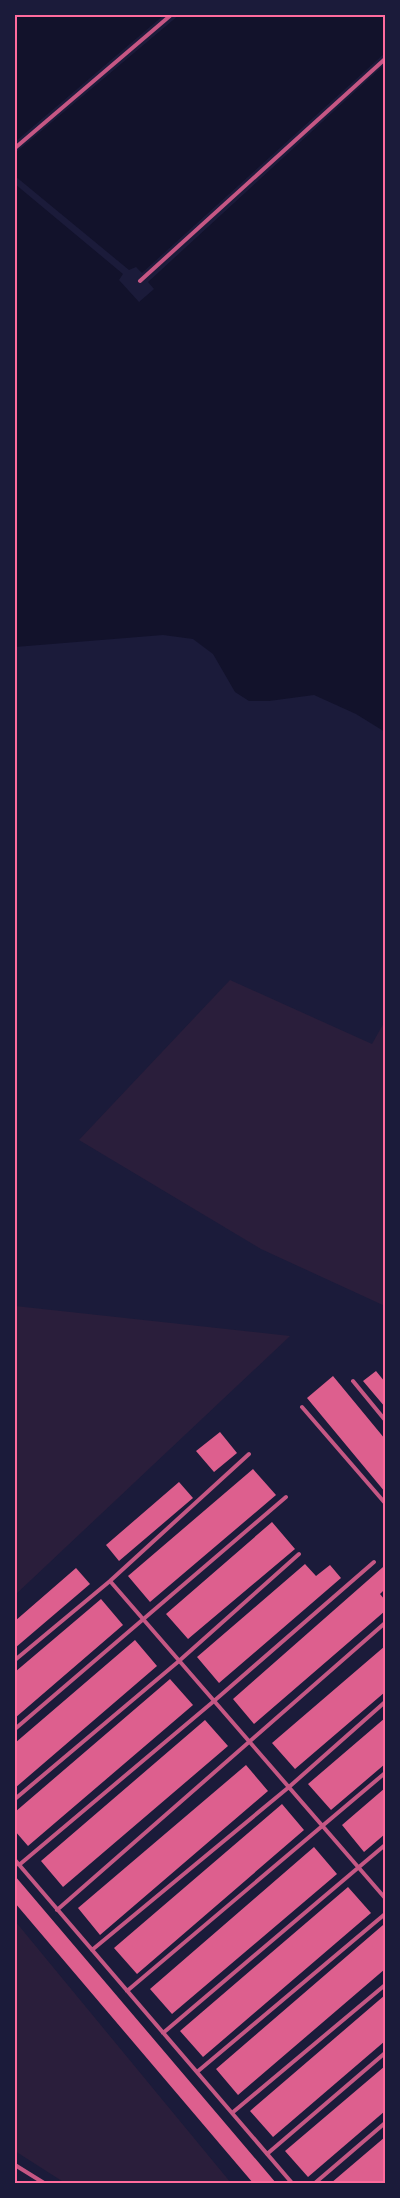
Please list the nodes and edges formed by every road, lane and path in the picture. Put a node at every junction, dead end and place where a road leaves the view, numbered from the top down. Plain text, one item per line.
1 (171, 15) edge
2 (385, 59) edge
3 (15, 148) edge
4 (140, 281) dead end
5 (353, 1381) dead end
6 (302, 1406) dead end
7 (385, 1420) edge
8 (249, 1454) dead end
9 (286, 1497) dead end
10 (385, 1503) edge
11 (299, 1554) dead end
12 (374, 1562) dead end
13 (110, 1581) junction
14 (143, 1620) junction
15 (385, 1623) edge
16 (15, 1660) edge
17 (179, 1661) junction
18 (214, 1701) junction
19 (385, 1702) edge
20 (15, 1729) edge
21 (250, 1742) junction
22 (385, 1773) edge
23 (288, 1787) junction
24 (15, 1799) edge
25 (323, 1827) junction
26 (385, 1845) edge
27 (15, 1860) edge
28 (18, 1864) junction
29 (358, 1868) junction
30 (385, 1898) edge
31 (57, 1910) junction
32 (385, 1914) edge
33 (92, 1950) junction
34 (385, 1985) edge
35 (127, 1991) junction
36 (163, 2033) junction
37 (385, 2053) edge
38 (197, 2072) junction
39 (232, 2113) junction
40 (385, 2123) edge
41 (267, 2154) junction
42 (15, 2165) edge
43 (44, 2183) edge
44 (292, 2183) edge
45 (315, 2183) edge

1 - 3 lane
2 - 4 lane
5 - 7 lane
6 - 10 lane
8 - 13 lane
9 - 14 lane
11 - 17 lane
12 - 18 lane
13 - 14 lane
13 - 16 lane
14 - 17 lane
14 - 20 lane
15 - 21 lane
17 - 18 lane
17 - 24 lane
18 - 21 lane
18 - 28 lane
19 - 23 lane
21 - 23 lane
21 - 31 lane
22 - 25 lane
23 - 25 lane
23 - 33 lane
25 - 29 lane
25 - 35 lane
26 - 29 lane
27 - 28 lane
28 - 31 lane
29 - 30 lane
29 - 36 lane
31 - 33 lane
32 - 38 lane
33 - 35 lane
34 - 39 lane
35 - 36 lane
36 - 38 lane
37 - 41 lane
38 - 39 lane
39 - 41 lane
40 - 45 lane
41 - 44 lane
42 - 43 lane

